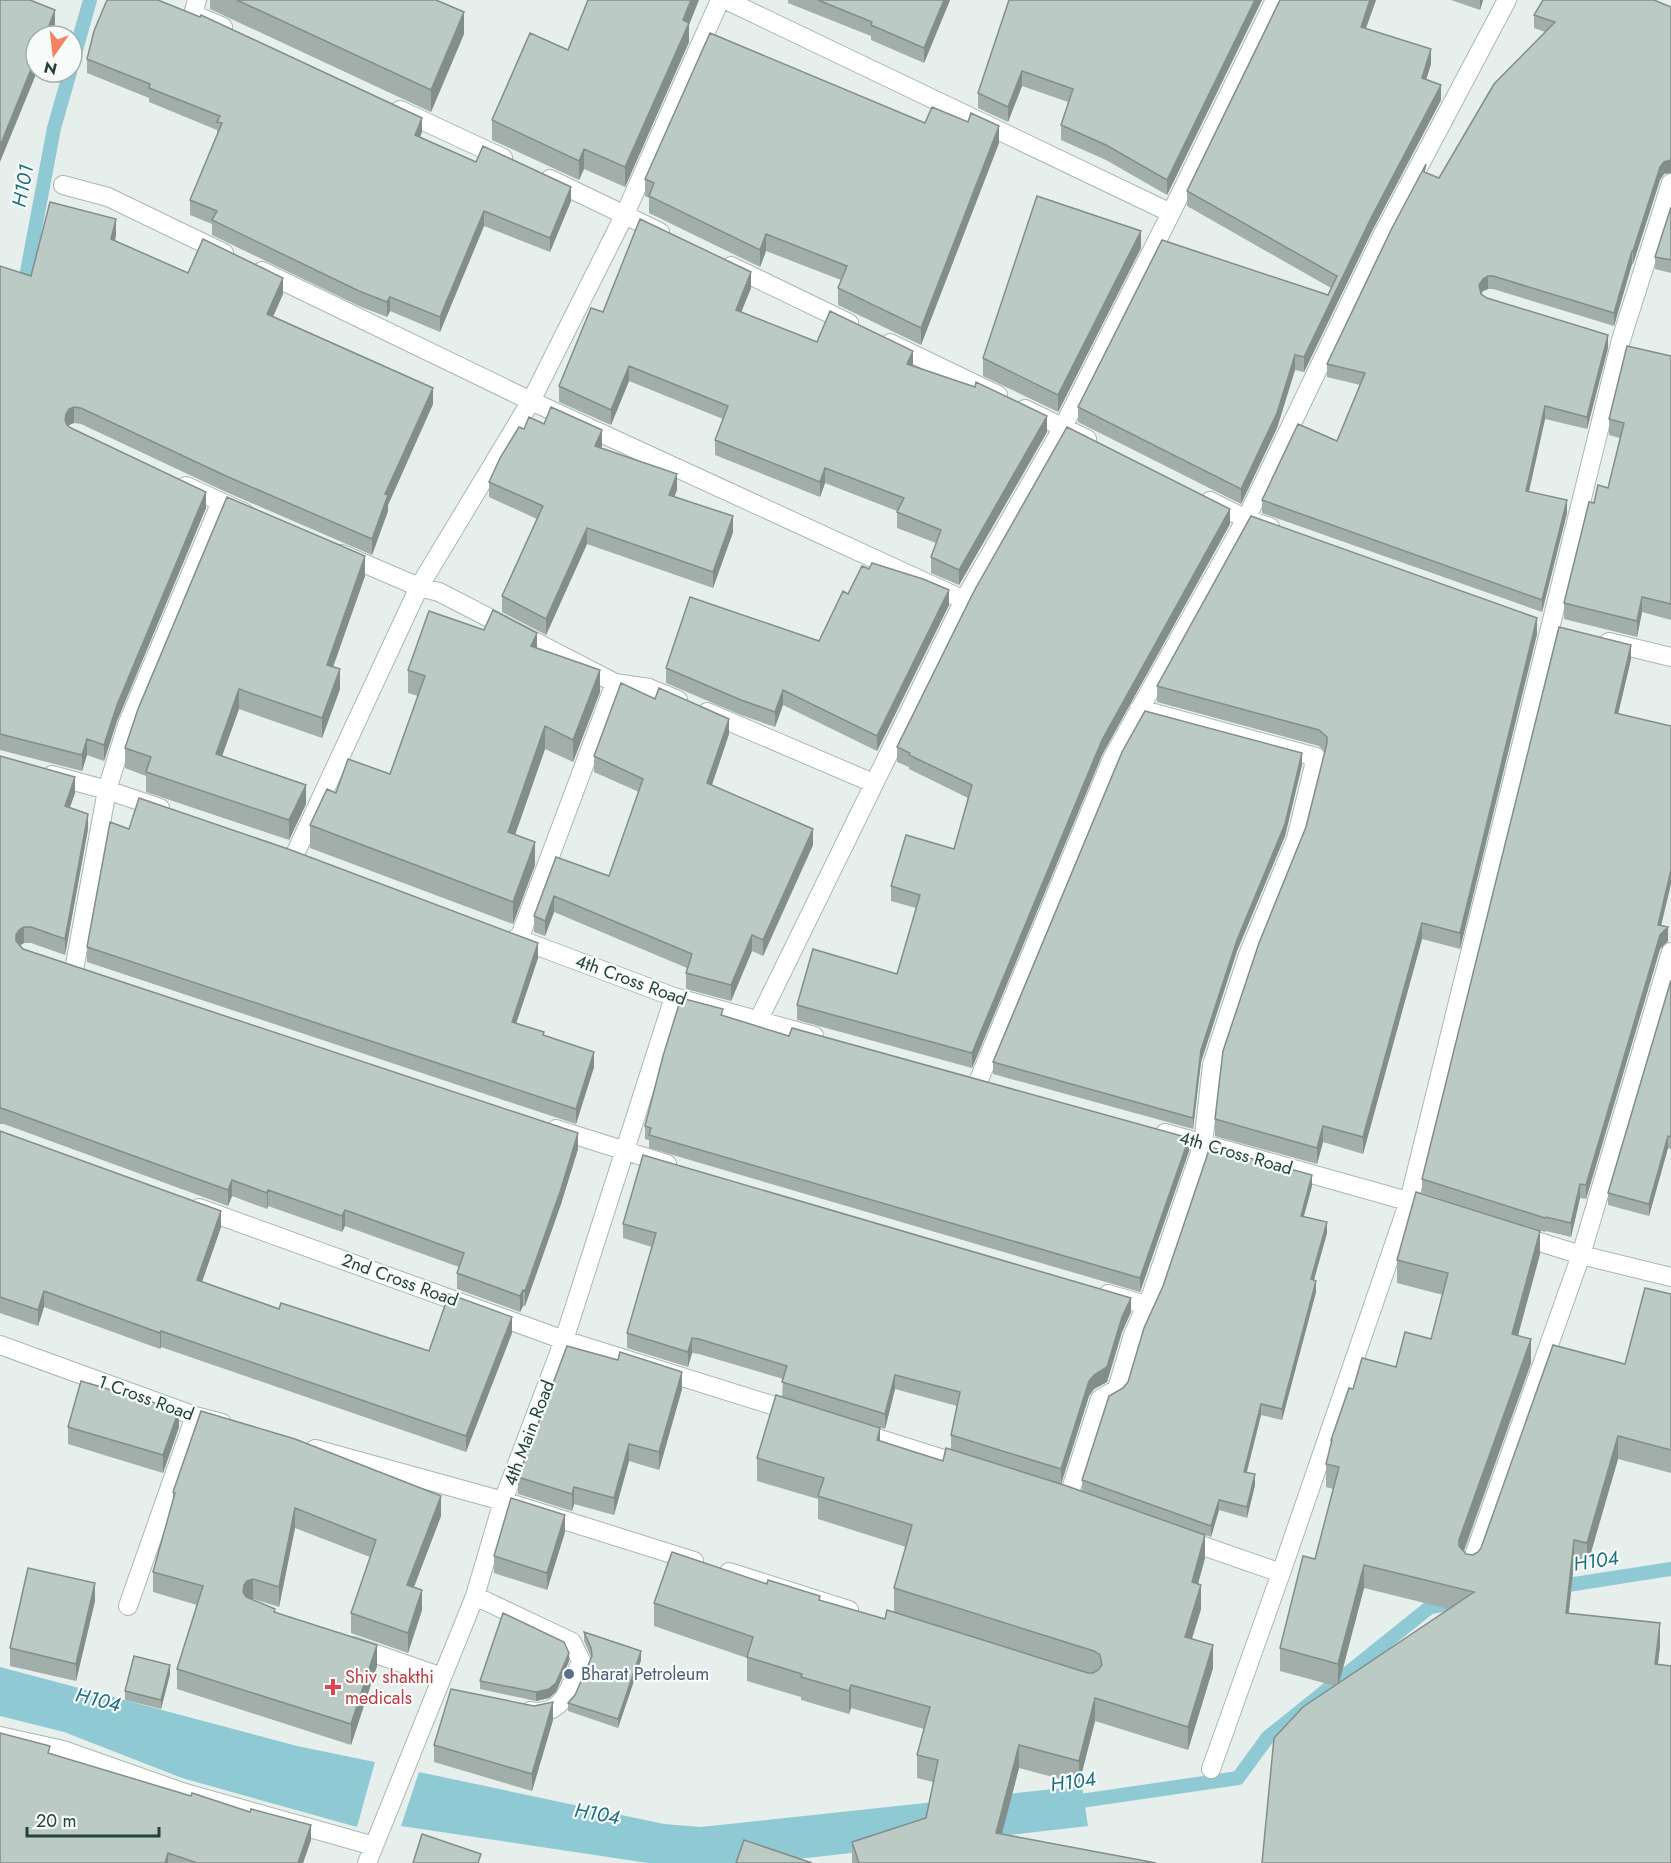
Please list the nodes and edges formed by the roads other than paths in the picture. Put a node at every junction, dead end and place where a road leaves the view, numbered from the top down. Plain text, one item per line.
1 (197, 0) edge
2 (720, 0) edge
3 (726, 0) edge
4 (1275, 0) edge
5 (1507, 0) edge
6 (236, 34) edge
7 (387, 104) edge
8 (517, 164) edge
9 (539, 174) edge
10 (1671, 183) edge
11 (63, 185) dead end
12 (1170, 213) junction
13 (625, 214) junction
14 (678, 240) edge
15 (711, 256) edge
16 (1599, 333) edge
17 (1621, 340) junction
18 (531, 401) junction
19 (1063, 427) junction
20 (1104, 448) edge
21 (169, 478) edge
22 (1195, 494) edge
23 (221, 502) junction
24 (1246, 519) junction
25 (265, 521) edge
26 (1284, 532) edge
27 (331, 549) edge
28 (419, 587) junction
29 (964, 600) junction
30 (1545, 625) junction
31 (1572, 633) edge
32 (1594, 638) edge
33 (1671, 657) edge
34 (615, 683) junction
35 (1139, 709) junction
36 (32, 769) edge
37 (873, 783) junction
38 (107, 790) junction
39 (173, 813) edge
40 (295, 854) edge
41 (497, 931) edge
42 (519, 939) junction
43 (1671, 952) edge
44 (55, 963) edge
45 (674, 998) junction
46 (758, 1021) junction
47 (835, 1042) edge
48 (1000, 1088) edge
49 (534, 1122) edge
50 (1147, 1128) edge
51 (1203, 1144) junction
52 (624, 1152) junction
53 (681, 1168) edge
54 (180, 1201) edge
55 (1409, 1201) junction
56 (1452, 1215) edge
57 (1506, 1231) edge
58 (1581, 1255) junction
59 (1671, 1277) edge
60 (1089, 1288) edge
61 (1146, 1305) junction
62 (564, 1340) junction
63 (0, 1345) edge
64 (195, 1416) junction
65 (816, 1419) edge
66 (839, 1426) edge
67 (241, 1429) edge
68 (298, 1444) edge
69 (987, 1473) edge
70 (1068, 1498) edge
71 (503, 1501) junction
72 (1169, 1534) edge
73 (1470, 1567) edge
74 (1281, 1573) junction
75 (475, 1596) junction
76 (128, 1606) dead end
77 (865, 1615) edge
78 (332, 1638) edge
79 (439, 1684) junction
80 (458, 1696) edge
81 (514, 1708) edge
82 (0, 1736) edge
83 (1211, 1769) dead end
84 (374, 1846) junction
85 (367, 1863) edge

1 - 6 street
2 - 13 street
3 - 12 street
4 - 12 street
5 - 24 street
7 - 8 street
9 - 13 street
10 - 17 street
11 - 18 street
12 - 19 street
13 - 14 street
13 - 18 street
15 - 19 street
16 - 17 street
17 - 30 street
18 - 28 street
18 - 29 street
19 - 20 street
19 - 29 street
21 - 23 street
22 - 24 street
23 - 25 street
23 - 38 street
24 - 26 street
24 - 35 street
27 - 28 street
28 - 34 street
28 - 40 street
29 - 37 street
30 - 31 street
30 - 55 street
32 - 33 street
34 - 37 street
34 - 42 street
35 - 48 street
35 - 51 street
36 - 38 street
37 - 46 street
38 - 39 street
38 - 44 street
41 - 42 street, 4th Cross Road
42 - 45 street, 4th Cross Road
43 - 58 street
45 - 46 street, 4th Cross Road
45 - 52 street, 4th Main Road
46 - 47 street, 4th Cross Road
49 - 52 street
50 - 51 street, 4th Cross Road
51 - 55 street, 4th Cross Road
51 - 61 street
52 - 53 street
52 - 62 street, 4th Main Road
54 - 62 street, 2nd Cross Road
55 - 56 street, 4th Cross Road
55 - 74 street
57 - 58 street
58 - 59 street
58 - 73 street
60 - 61 street
61 - 70 street
62 - 65 street, 2nd Cross Road
62 - 71 street, 4th Main Road
63 - 64 street, 1 Cross Road
64 - 67 street, 1 Cross Road
64 - 76 street
66 - 69 street
68 - 71 street
71 - 75 street, 4th Main Road
71 - 77 street
72 - 74 street
74 - 83 street
75 - 79 street, 4th Main Road
75 - 81 street
78 - 79 street
79 - 80 street
79 - 84 street, 4th Main Road
82 - 84 street
84 - 85 street, 4th Main Road

